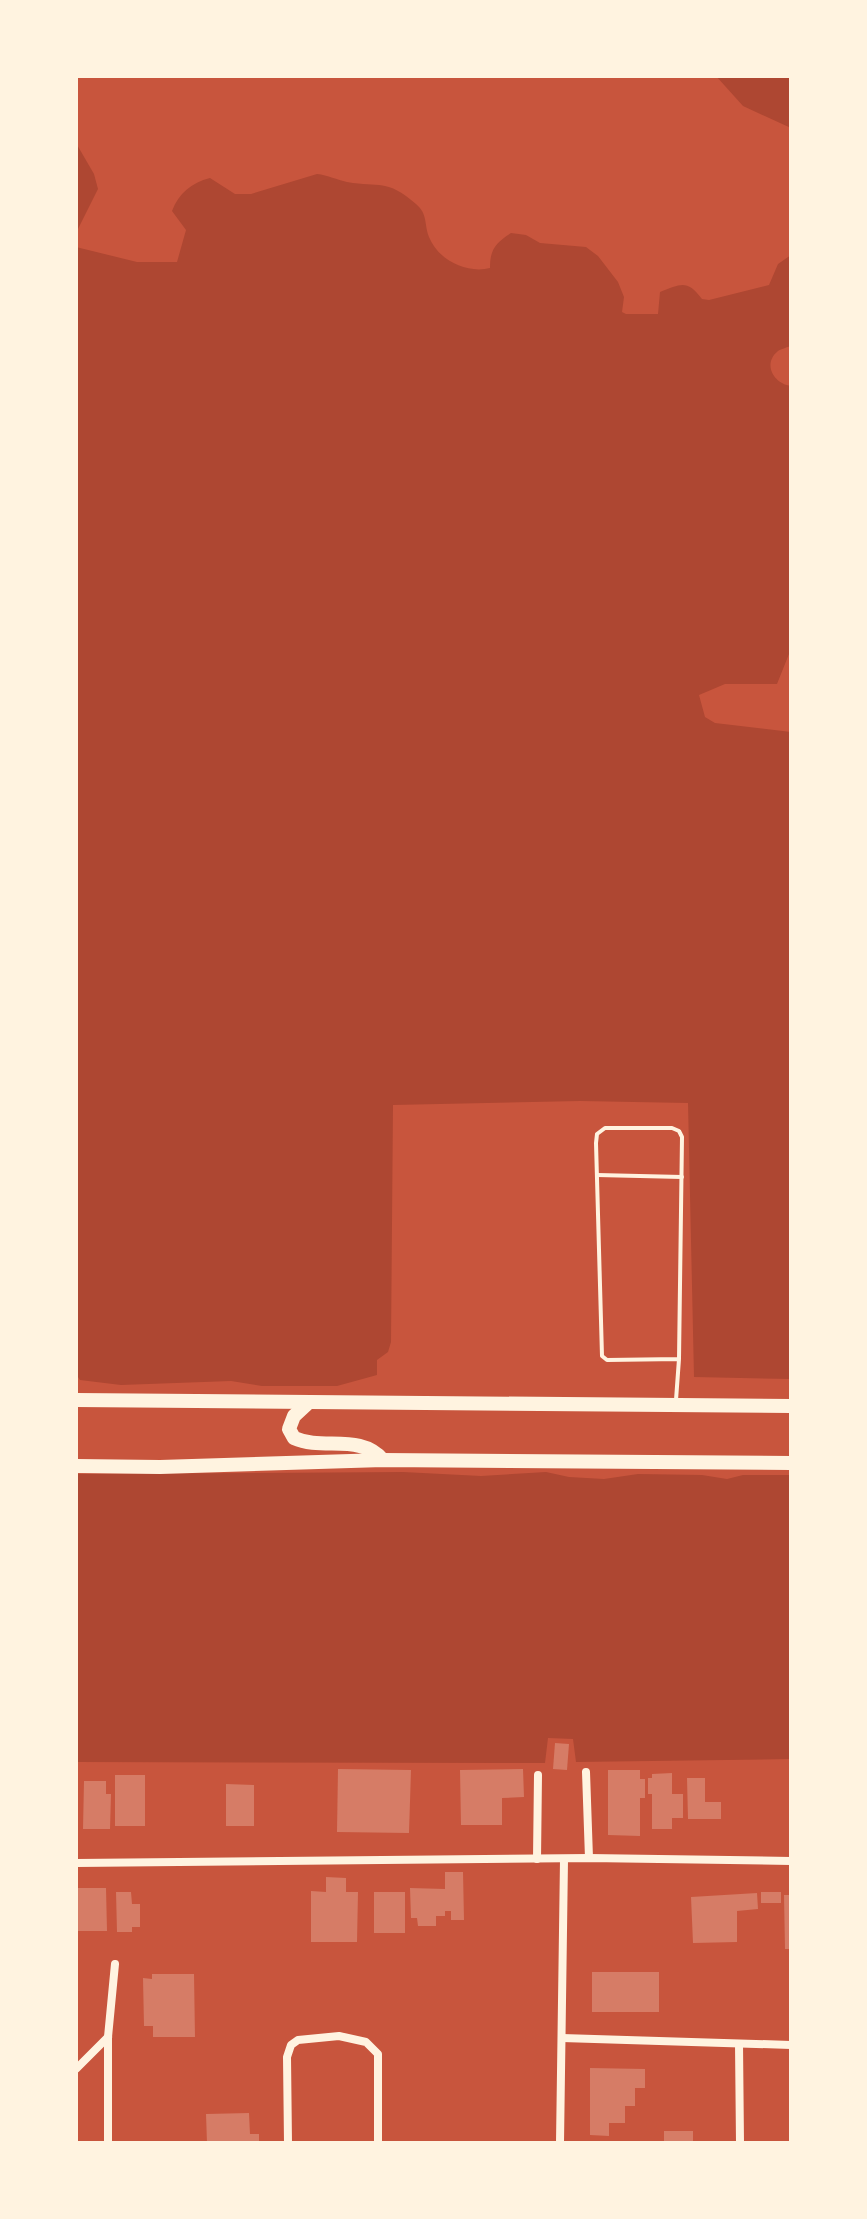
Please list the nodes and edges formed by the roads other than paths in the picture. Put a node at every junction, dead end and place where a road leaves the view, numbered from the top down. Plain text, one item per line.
1 (597, 1175) junction
2 (682, 1177) junction
3 (679, 1359) junction
4 (76, 1400) edge
5 (308, 1403) junction
6 (676, 1406) junction
7 (791, 1406) edge
8 (383, 1460) junction
9 (791, 1463) edge
10 (76, 1466) edge
11 (586, 1772) dead end
12 (538, 1775) dead end
13 (589, 1858) junction
14 (537, 1859) junction
15 (564, 1860) junction
16 (791, 1861) edge
17 (76, 1863) edge
18 (115, 1964) dead end
19 (108, 2037) junction
20 (562, 2038) junction
21 (739, 2044) junction
22 (791, 2045) edge
23 (76, 2069) edge
24 (108, 2143) edge
25 (288, 2143) edge
26 (378, 2143) edge
27 (560, 2143) edge
28 (740, 2143) edge

1 - 2 lane
1 - 2 lane
1 - 3 lane
2 - 3 lane
3 - 6 lane
4 - 5 main road
5 - 6 main road
5 - 8 main road
6 - 7 main road
8 - 9 main road
8 - 10 main road
11 - 13 street
12 - 14 street
13 - 15 street
13 - 16 street
14 - 15 street
14 - 17 street
15 - 20 street
18 - 19 street
19 - 23 street
19 - 24 street
20 - 21 street
20 - 27 street
21 - 22 street
21 - 28 street
25 - 26 street

